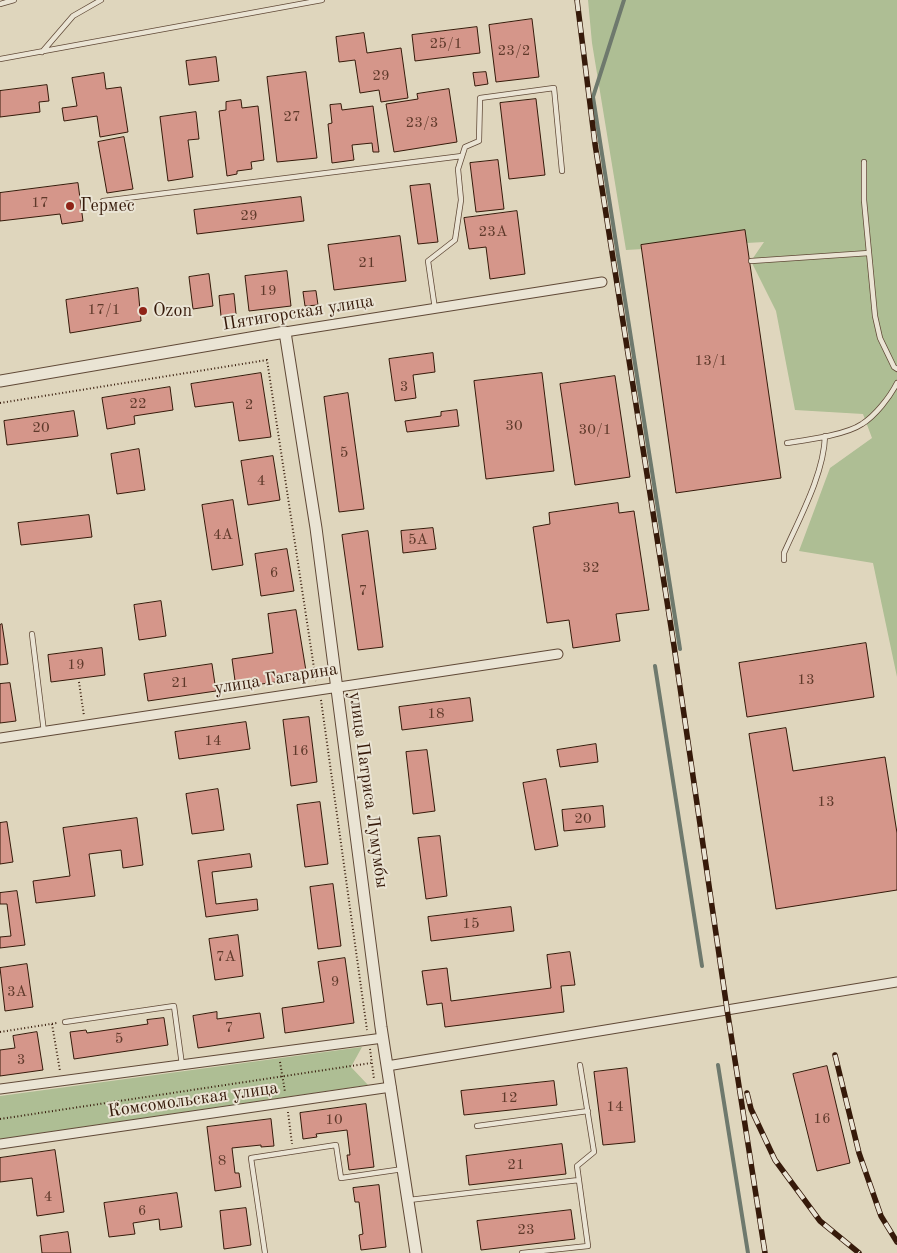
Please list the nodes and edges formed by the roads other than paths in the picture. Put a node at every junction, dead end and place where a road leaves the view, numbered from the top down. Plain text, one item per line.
1 (14, 0) edge
2 (102, 0) edge
3 (322, 0) edge
4 (0, 4) edge
5 (42, 52) junction
6 (0, 59) edge
7 (462, 156) junction
8 (864, 162) dead end
9 (562, 171) dead end
10 (103, 201) dead end
11 (869, 253) junction
12 (751, 262) dead end
13 (602, 282) dead end
14 (435, 309) junction
15 (285, 332) junction
16 (897, 369) edge
17 (0, 381) edge
18 (897, 383) edge
19 (825, 436) junction
20 (787, 443) dead end
21 (784, 560) dead end
22 (32, 634) dead end
23 (558, 654) dead end
24 (337, 686) junction
25 (44, 732) junction
26 (0, 738) edge
27 (897, 982) edge
28 (66, 1022) road end
29 (383, 1038) junction
30 (182, 1065) junction
31 (580, 1065) dead end
32 (387, 1066) junction
33 (391, 1087) junction
34 (0, 1089) edge
35 (588, 1111) junction
36 (477, 1126) dead end
37 (0, 1144) edge
38 (403, 1169) junction
39 (579, 1180) junction
40 (408, 1200) junction
41 (265, 1253) edge
42 (416, 1253) edge
43 (522, 1253) edge

1 - 4 lane
2 - 5 lane
3 - 5 lane
5 - 6 lane
7 - 9 lane
7 - 10 lane
7 - 14 lane
8 - 11 lane
11 - 12 lane
11 - 16 lane
13 - 14 street, Пятигорская улица
14 - 15 street, Пятигорская улица
15 - 17 street, Пятигорская улица
15 - 24 street, улица Патриса Лумумбы
18 - 19 lane
19 - 20 lane
19 - 21 lane
22 - 25 lane
23 - 24 street, улица Гагарина
24 - 25 street, улица Гагарина
24 - 29 street, улица Патриса Лумумбы
25 - 26 street, улица Гагарина
27 - 32 street
28 - 30 lane
29 - 30 street, Комсомольская улица
29 - 32 street, улица Патриса Лумумбы
30 - 34 street, Комсомольская улица
31 - 35 lane
32 - 33 street, улица Патриса Лумумбы
33 - 37 street, Комсомольская улица
33 - 38 street, улица Патриса Лумумбы
35 - 36 lane
35 - 39 lane
38 - 40 street, улица Патриса Лумумбы
38 - 41 lane
39 - 40 lane
39 - 43 lane
40 - 42 street, улица Патриса Лумумбы

